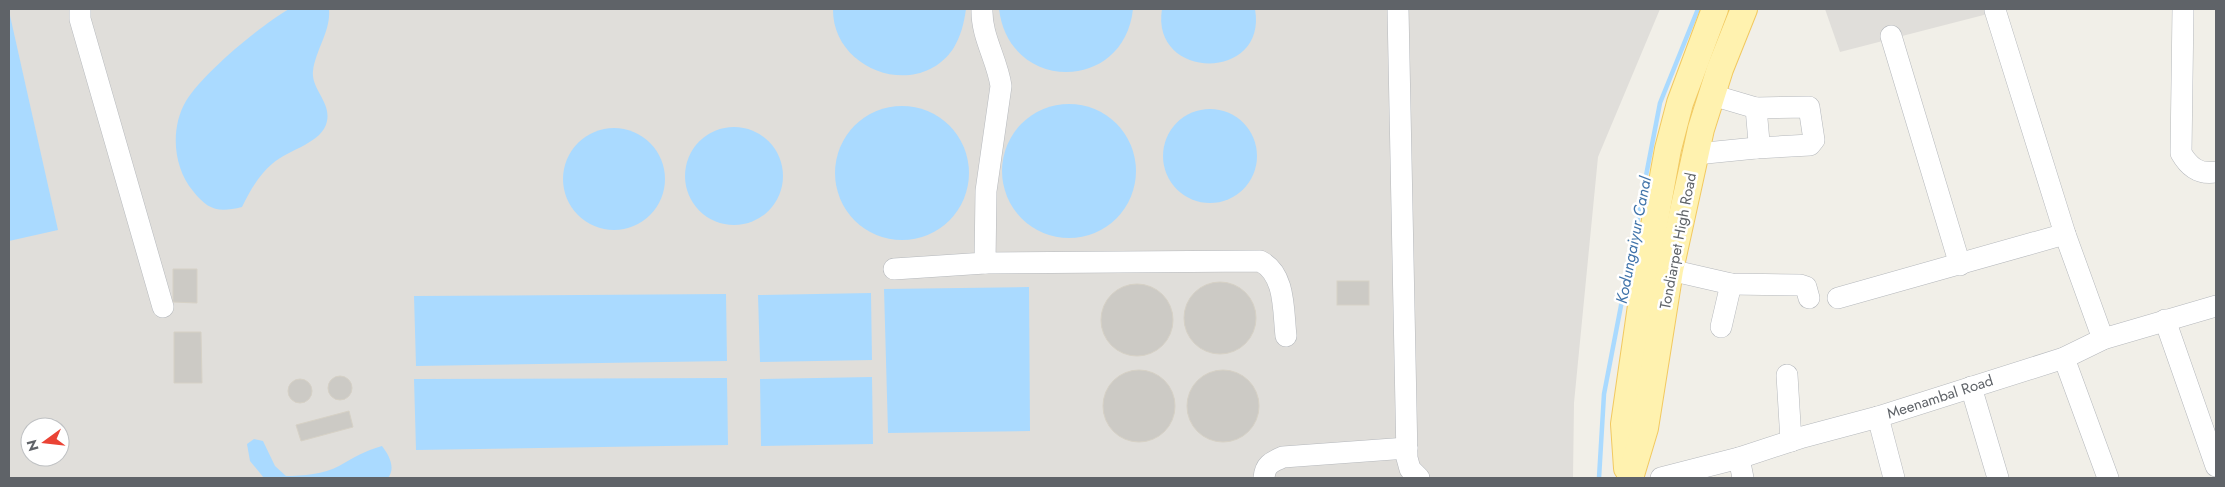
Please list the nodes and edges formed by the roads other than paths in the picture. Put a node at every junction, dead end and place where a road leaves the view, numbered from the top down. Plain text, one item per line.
1 (80, 9) edge
2 (982, 9) edge
3 (1398, 9) edge
4 (1715, 9) edge
5 (1744, 9) edge
6 (2183, 9) edge
7 (1995, 10) dead end
8 (1891, 36) dead end
9 (1712, 95) junction
10 (1756, 108) junction
11 (1756, 148) junction
12 (1696, 154) junction
13 (2216, 172) edge
14 (2065, 234) junction
15 (985, 263) junction
16 (1960, 265) junction
17 (894, 269) dead end
18 (1670, 270) junction
19 (1731, 284) junction
20 (1809, 298) dead end
21 (1838, 298) dead end
22 (2216, 306) edge
23 (163, 307) dead end
24 (2165, 320) junction
25 (1721, 327) dead end
26 (1286, 336) dead end
27 (2103, 340) junction
28 (2064, 358) junction
29 (1787, 376) dead end
30 (1971, 387) junction
31 (1878, 417) junction
32 (1791, 441) junction
33 (1407, 448) junction
34 (2216, 465) edge
35 (1741, 468) edge
36 (1264, 478) edge
37 (1419, 478) edge
38 (1629, 478) edge
39 (1661, 478) edge
40 (1894, 478) edge
41 (1998, 478) edge
42 (2108, 478) edge

1 - 23 street
2 - 15 street
3 - 33 street
4 - 38 main road, Tondiarpet High Road
5 - 9 main road, Tondiarpet High Road
6 - 13 street
7 - 14 street
8 - 16 street
9 - 10 street
9 - 12 main road, Tondiarpet High Road
10 - 11 street
10 - 11 street
11 - 12 street
12 - 18 main road, Tondiarpet High Road
14 - 16 street
14 - 27 street
15 - 17 street
15 - 26 street
16 - 21 street
18 - 19 street
18 - 38 main road, Tondiarpet High Road
19 - 20 street
19 - 25 street
22 - 24 street, Meenambal Road
24 - 27 street, Meenambal Road
24 - 34 street
27 - 28 street, Meenambal Road
28 - 30 street, Meenambal Road
28 - 42 street
29 - 32 street
30 - 31 street, Meenambal Road
30 - 41 street
31 - 32 street, Meenambal Road
31 - 40 street
32 - 35 street, Meenambal Road
33 - 36 street
33 - 37 street
35 - 39 street, Meenambal Road

